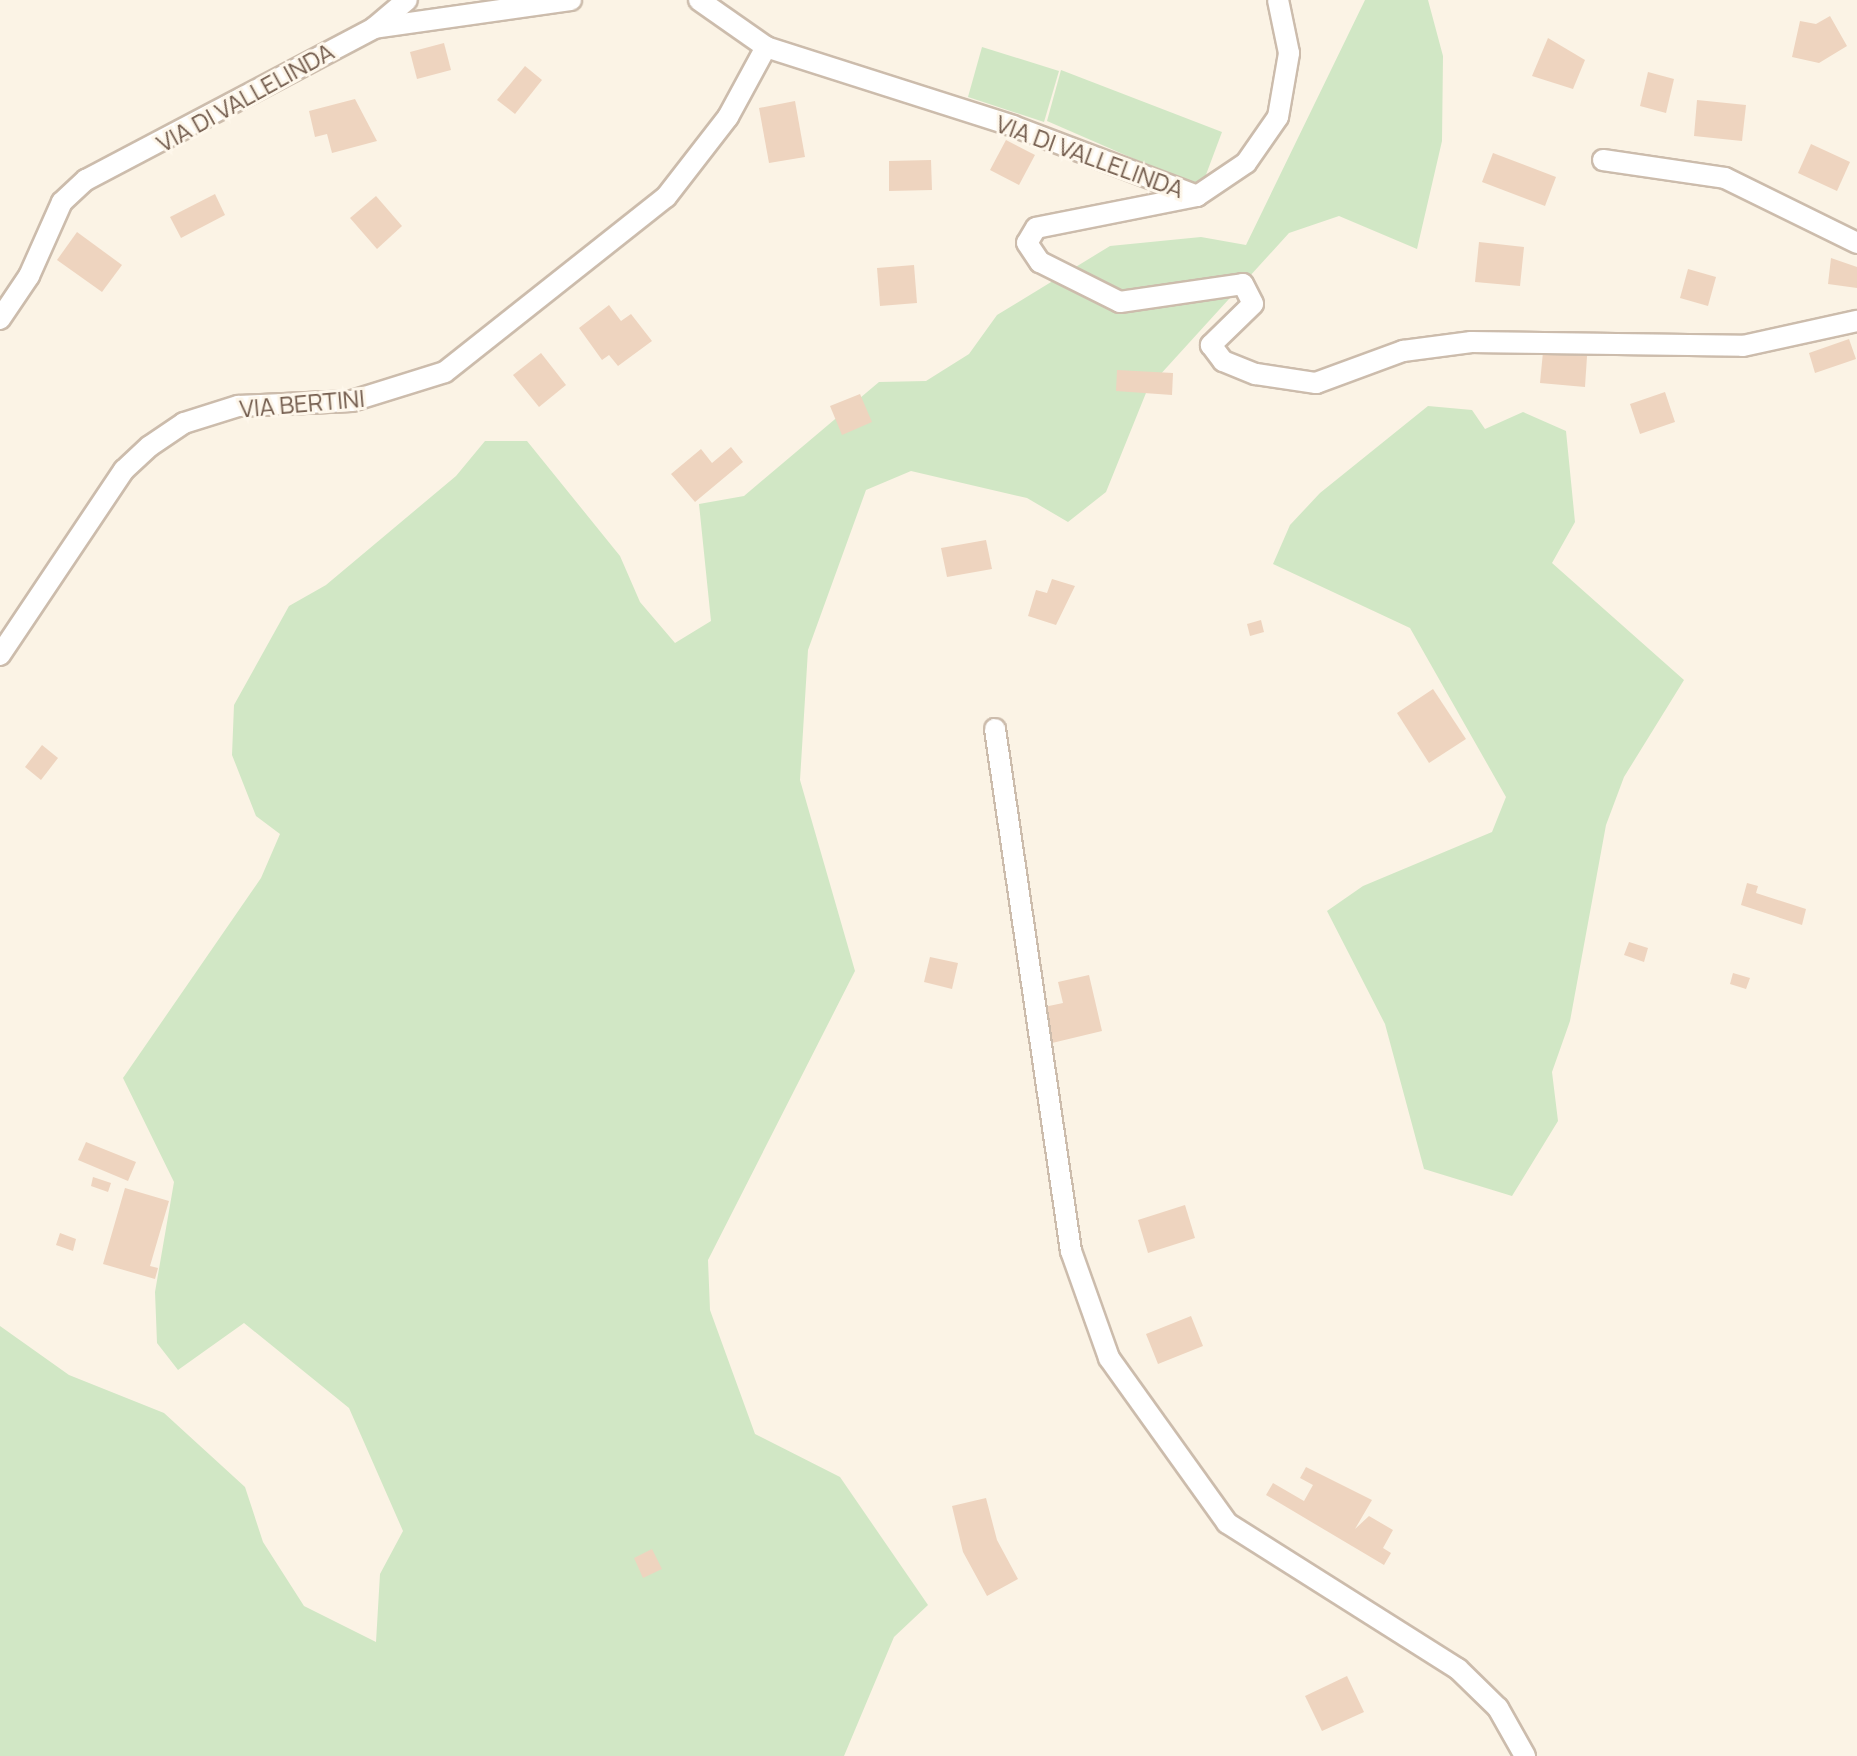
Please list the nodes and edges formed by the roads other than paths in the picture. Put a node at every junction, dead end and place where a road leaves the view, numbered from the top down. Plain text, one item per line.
1 (407, 0) edge
2 (571, 0) edge
3 (699, 0) edge
4 (1278, 0) edge
5 (374, 28) junction
6 (766, 47) junction
7 (1603, 160) dead end
8 (1197, 196) junction
9 (1857, 243) edge
10 (0, 319) edge
11 (1857, 321) edge
12 (0, 655) edge
13 (995, 729) dead end
14 (1525, 1756) edge

1 - 5 street
2 - 5 street, VIA DI VALLELINDA
3 - 6 street, VIA DI VALLELINDA
4 - 8 street
5 - 10 street, VIA DI VALLELINDA
6 - 8 street, VIA DI VALLELINDA
6 - 12 street, VIA BERTINI
7 - 9 street
8 - 11 street, VIA DI VALLELINDA
13 - 14 street

